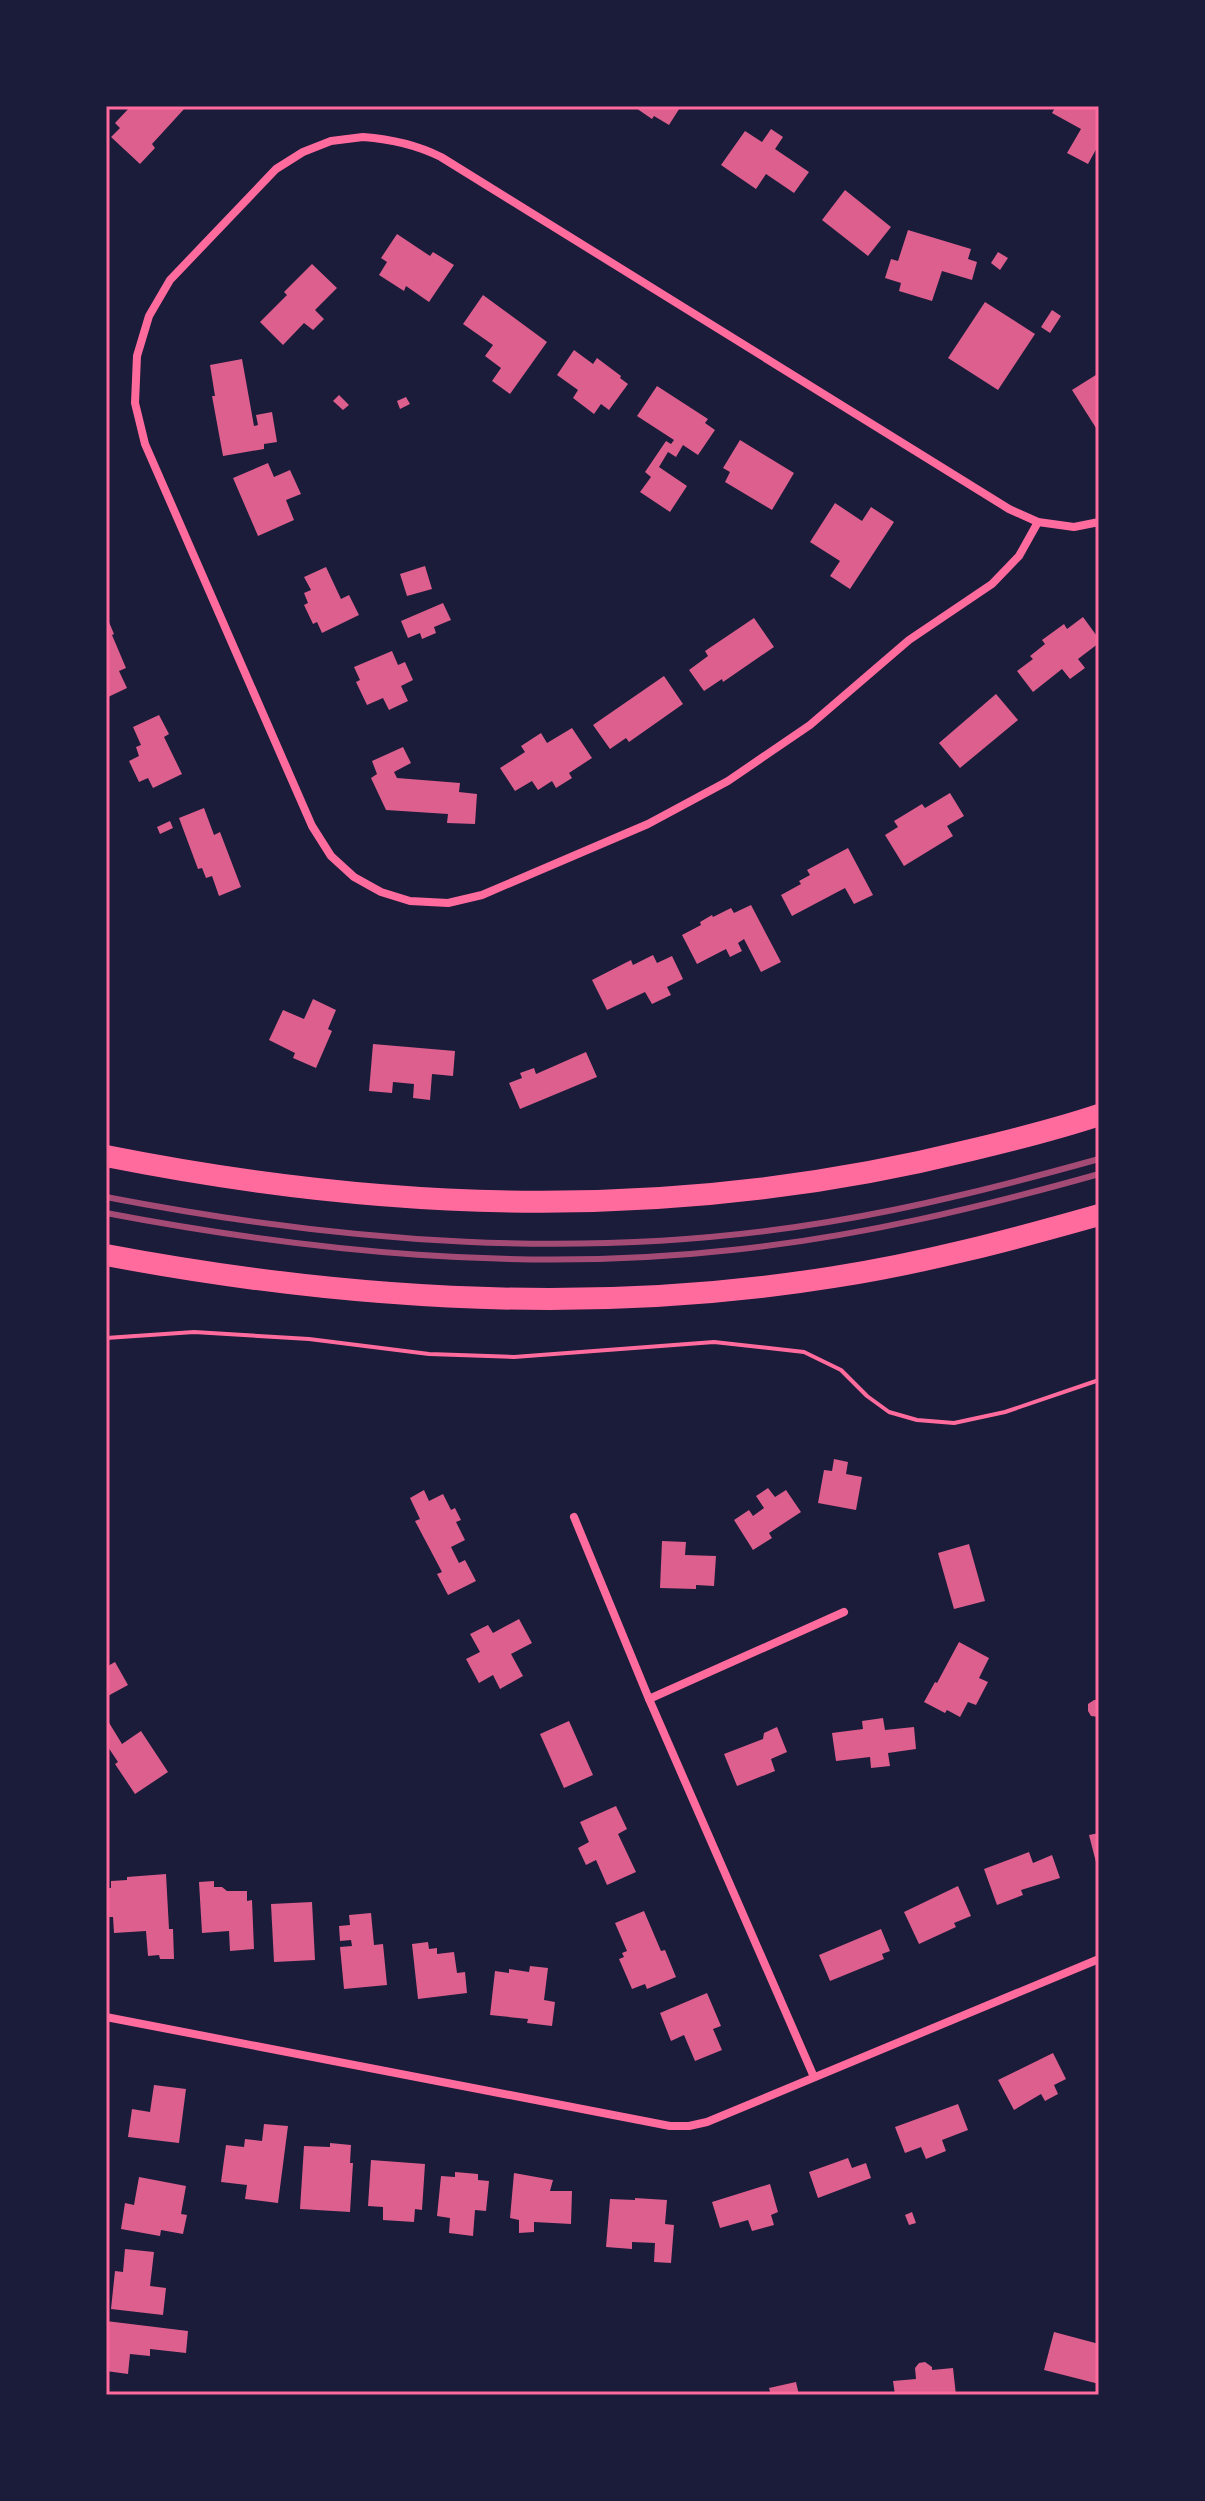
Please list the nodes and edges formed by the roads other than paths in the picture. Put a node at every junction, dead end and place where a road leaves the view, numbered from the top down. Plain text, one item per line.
1 (1038, 522) junction
2 (1099, 522) edge
3 (1099, 1115) edge
4 (106, 1156) edge
5 (1099, 1215) edge
6 (106, 1255) edge
7 (574, 1517) dead end
8 (844, 1612) dead end
9 (649, 1699) junction
10 (1099, 1959) edge
11 (106, 2017) edge
12 (814, 2077) junction

1 - 1 street
1 - 2 street
3 - 4 highway
5 - 6 highway
7 - 9 street
8 - 9 street
9 - 12 street
10 - 12 street
11 - 12 street

